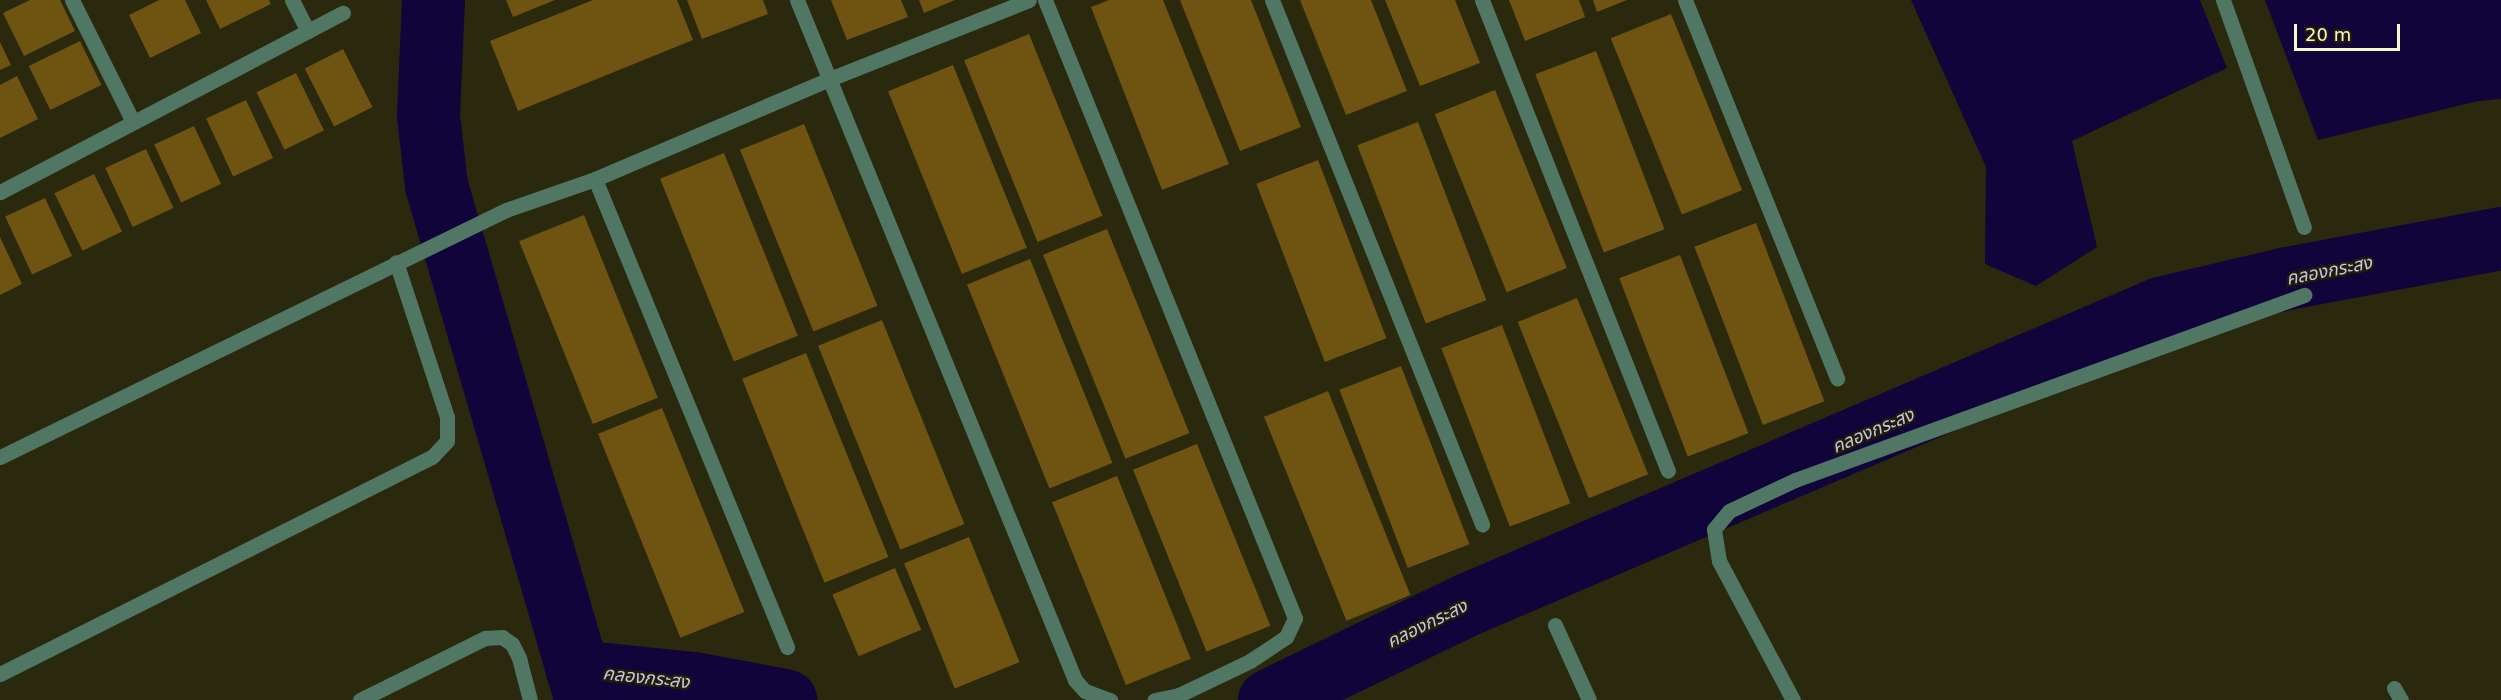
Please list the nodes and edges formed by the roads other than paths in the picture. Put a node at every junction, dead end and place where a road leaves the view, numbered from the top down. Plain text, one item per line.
1 (72, 0) edge
2 (292, 0) edge
3 (797, 0) edge
4 (1029, 0) edge
5 (1045, 0) edge
6 (1272, 0) edge
7 (1482, 0) edge
8 (1685, 0) edge
9 (2223, 0) edge
10 (1008, 3) edge
11 (343, 13) dead end
12 (308, 31) junction
13 (827, 80) junction
14 (132, 120) junction
15 (596, 178) junction
16 (0, 192) edge
17 (2304, 226) dead end
18 (396, 262) junction
19 (2304, 295) dead end
20 (1837, 379) dead end
21 (0, 457) edge
22 (1668, 471) dead end
23 (1482, 524) dead end
24 (1555, 625) dead end
25 (787, 647) dead end
26 (0, 674) edge
27 (360, 700) edge
28 (530, 700) edge
29 (1110, 700) edge
30 (1155, 700) edge
31 (1589, 700) edge
32 (1794, 700) edge

1 - 14 street
2 - 12 street
3 - 13 street
4 - 10 street
5 - 30 street
6 - 23 street
7 - 22 street
8 - 20 street
9 - 17 street
10 - 13 street
11 - 12 street
12 - 14 street
13 - 15 street
13 - 29 street
14 - 16 street
15 - 18 street
15 - 25 street
18 - 21 street
18 - 26 street
19 - 32 street
24 - 31 street
27 - 28 street

